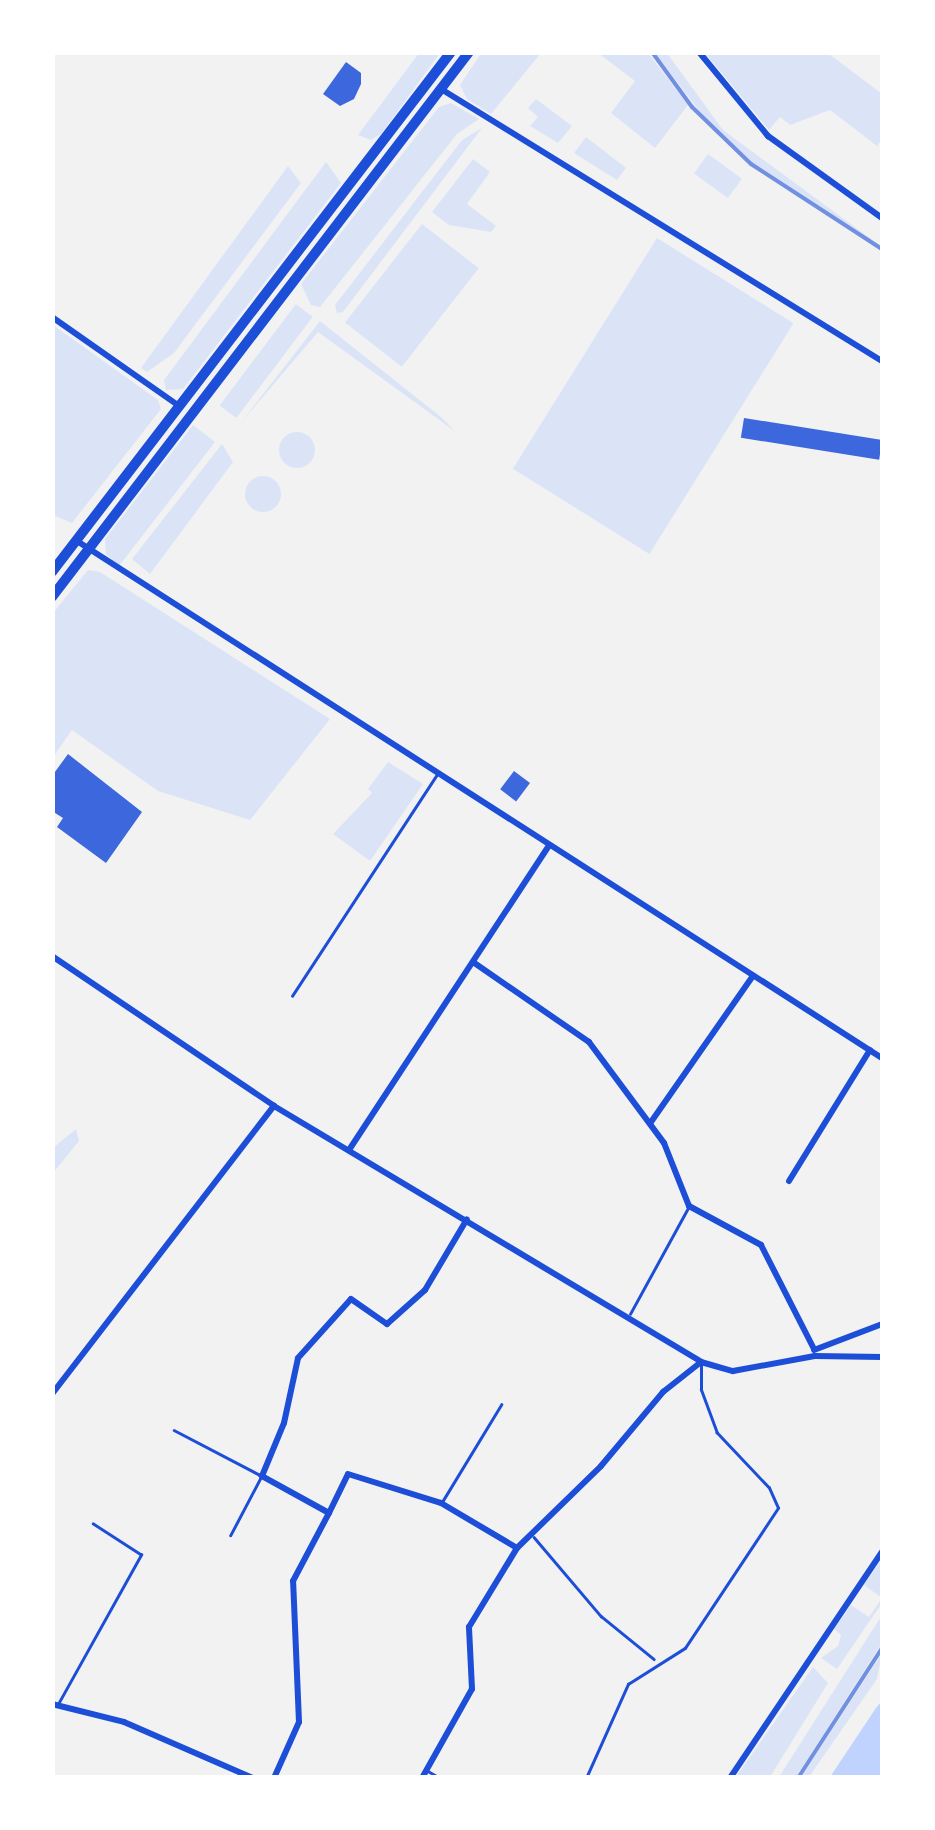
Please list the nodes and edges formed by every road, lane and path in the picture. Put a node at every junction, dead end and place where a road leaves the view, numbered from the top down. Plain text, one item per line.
1 (452, 52) edge
2 (469, 52) edge
3 (699, 52) edge
4 (441, 89) junction
5 (882, 218) edge
6 (52, 317) edge
7 (882, 361) edge
8 (180, 407) junction
9 (77, 540) junction
10 (89, 550) junction
11 (52, 572) edge
12 (52, 597) edge
13 (437, 775) junction
14 (549, 846) junction
15 (52, 956) edge
16 (473, 962) junction
17 (754, 976) junction
18 (292, 996) dead end
19 (870, 1050) junction
20 (882, 1058) edge
21 (274, 1106) junction
22 (651, 1122) junction
23 (349, 1150) junction
24 (789, 1180) dead end
25 (689, 1206) junction
26 (467, 1219) junction
27 (630, 1314) junction
28 (882, 1324) edge
29 (814, 1352) junction
30 (882, 1356) edge
31 (700, 1362) junction
32 (52, 1394) edge
33 (501, 1405) dead end
34 (174, 1430) dead end
35 (262, 1476) junction
36 (442, 1503) junction
37 (330, 1513) junction
38 (92, 1524) dead end
39 (231, 1535) dead end
40 (533, 1536) junction
41 (517, 1548) junction
42 (882, 1552) edge
43 (657, 1661) junction
44 (55, 1705) edge
45 (425, 1774) edge
46 (252, 1778) edge
47 (274, 1778) edge
48 (440, 1778) edge
49 (586, 1778) edge
50 (730, 1778) edge

1 - 8 main road
2 - 4 main road
3 - 5 street
4 - 7 street
4 - 10 main road
6 - 8 street
8 - 9 main road
9 - 10 street
9 - 11 main road
10 - 12 main road
10 - 13 street
13 - 14 street
13 - 18 lane
14 - 16 street
14 - 17 street
15 - 21 street
16 - 22 street
16 - 23 street
17 - 19 street
17 - 22 street
19 - 20 street
19 - 24 street
21 - 23 street
21 - 32 street
22 - 25 street
23 - 26 street
25 - 27 lane
25 - 29 street
26 - 27 street
26 - 35 street
27 - 31 street
28 - 29 street
29 - 30 street
29 - 31 street
31 - 40 street
31 - 43 lane
33 - 36 lane
34 - 35 lane
35 - 37 street
35 - 39 lane
36 - 37 street
36 - 41 street
37 - 47 street
38 - 44 lane
40 - 41 street
40 - 43 lane
41 - 45 street
42 - 50 street
43 - 49 lane
44 - 46 street
45 - 48 lane

